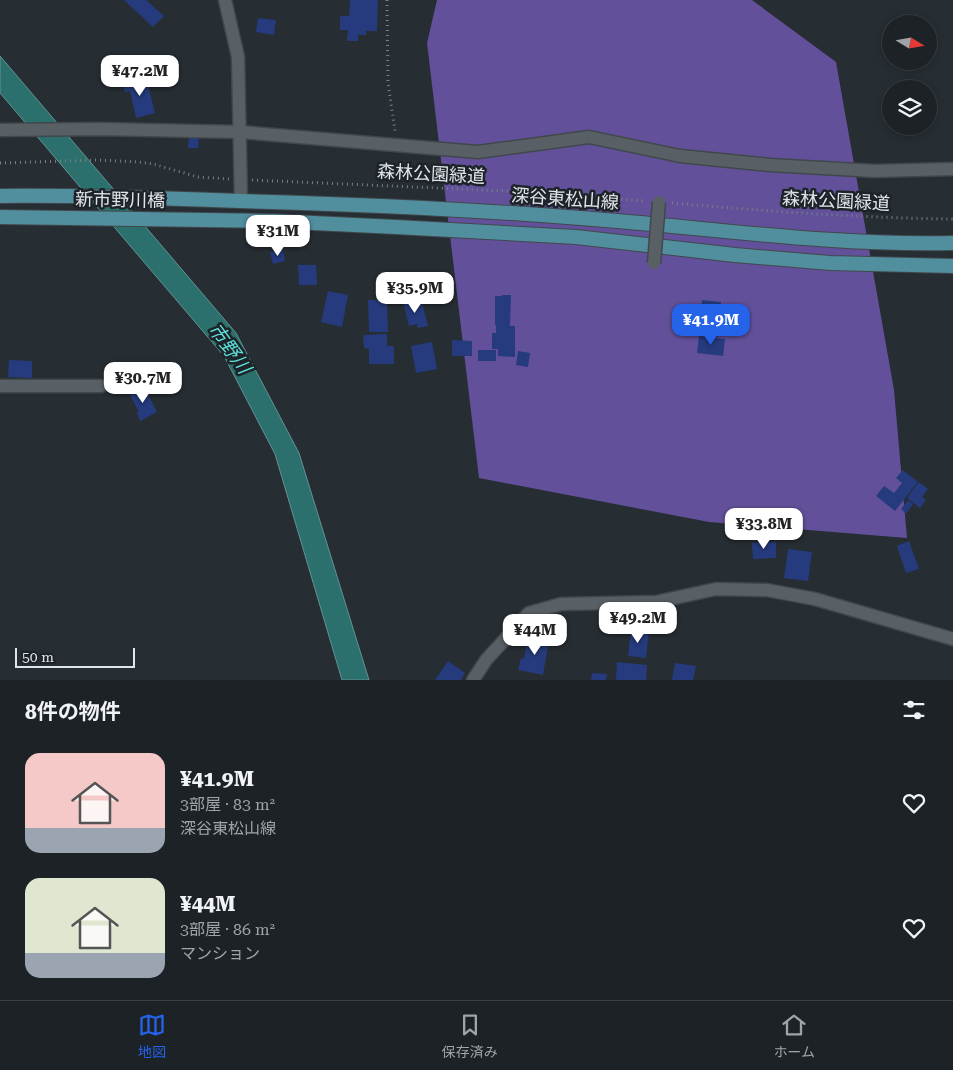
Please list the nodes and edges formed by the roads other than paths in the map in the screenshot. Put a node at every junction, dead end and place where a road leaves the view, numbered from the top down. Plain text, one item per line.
1 (225, 0) edge
2 (0, 130) edge
3 (240, 132) junction
4 (953, 169) edge
5 (0, 196) edge
6 (174, 198) joint
7 (241, 200) junction
8 (659, 202) road end
9 (0, 217) edge
10 (182, 220) joint
11 (953, 243) edge
12 (654, 263) dead end
13 (953, 266) edge
14 (0, 386) edge
15 (101, 386) dead end
16 (953, 639) edge
17 (473, 680) edge

1 - 3 street
2 - 3 street
3 - 4 street
3 - 7 street
5 - 6 main road, 新市野川橋
6 - 7 main road, 深谷東松山線
7 - 11 main road, 深谷東松山線
8 - 12 street, bridge
9 - 10 main road, 新市野川橋
10 - 13 main road, 深谷東松山線
14 - 15 street
16 - 17 street

